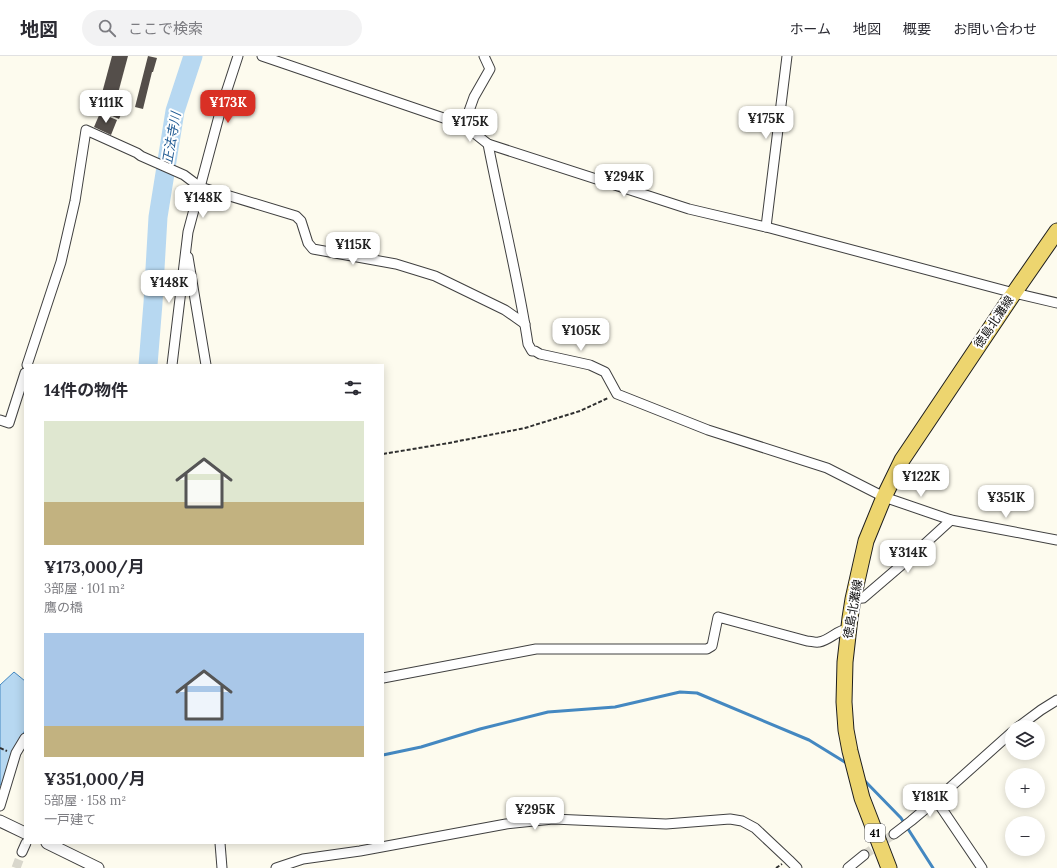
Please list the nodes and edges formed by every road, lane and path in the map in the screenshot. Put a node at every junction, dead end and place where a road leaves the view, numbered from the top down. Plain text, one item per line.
1 (238, 56) edge
2 (262, 56) edge
3 (484, 56) edge
4 (787, 56) edge
5 (464, 125) junction
6 (488, 144) junction
7 (200, 188) junction
8 (766, 227) junction
9 (1057, 231) edge
10 (187, 246) junction
11 (1014, 293) junction
12 (1057, 303) edge
13 (525, 324) junction
14 (28, 364) edge
15 (172, 364) edge
16 (206, 364) edge
17 (24, 376) edge
18 (617, 394) junction
19 (0, 420) edge
20 (384, 454) edge
21 (884, 497) junction
22 (951, 520) junction
23 (1057, 540) edge
24 (853, 599) junction
25 (848, 629) junction
26 (384, 678) edge
27 (1057, 700) edge
28 (1027, 720) edge
29 (1005, 738) edge
30 (24, 740) edge
31 (936, 800) junction
32 (0, 806) edge
33 (0, 821) edge
34 (898, 831) tunnel mouth
35 (24, 833) edge
36 (49, 844) edge
37 (220, 844) edge
38 (864, 855) tunnel mouth
39 (98, 868) edge
40 (222, 868) edge
41 (276, 868) edge
42 (797, 868) edge
43 (848, 868) edge
44 (889, 868) edge
45 (982, 868) edge

1 - 7 street
2 - 5 street
3 - 5 street
4 - 8 street
5 - 6 street
6 - 8 street
6 - 13 street
7 - 10 street
7 - 13 street
7 - 14 street
8 - 11 street
9 - 11 main road, 徳島北灘線 / 41
10 - 15 street
10 - 16 street
11 - 12 street
11 - 21 main road, 徳島北灘線 / 41
13 - 18 street
17 - 19 street
18 - 20 path
18 - 21 street
21 - 22 street
21 - 24 main road, 徳島北灘線 / 41
22 - 23 street
22 - 24 street
24 - 25 main road, 徳島北灘線 / 41
25 - 26 street
25 - 44 main road, 徳島北灘線 / 41
27 - 28 street
29 - 31 street
30 - 32 street
31 - 34 street
31 - 45 street
33 - 35 street
36 - 39 street
37 - 40 street
38 - 43 street
41 - 42 street

